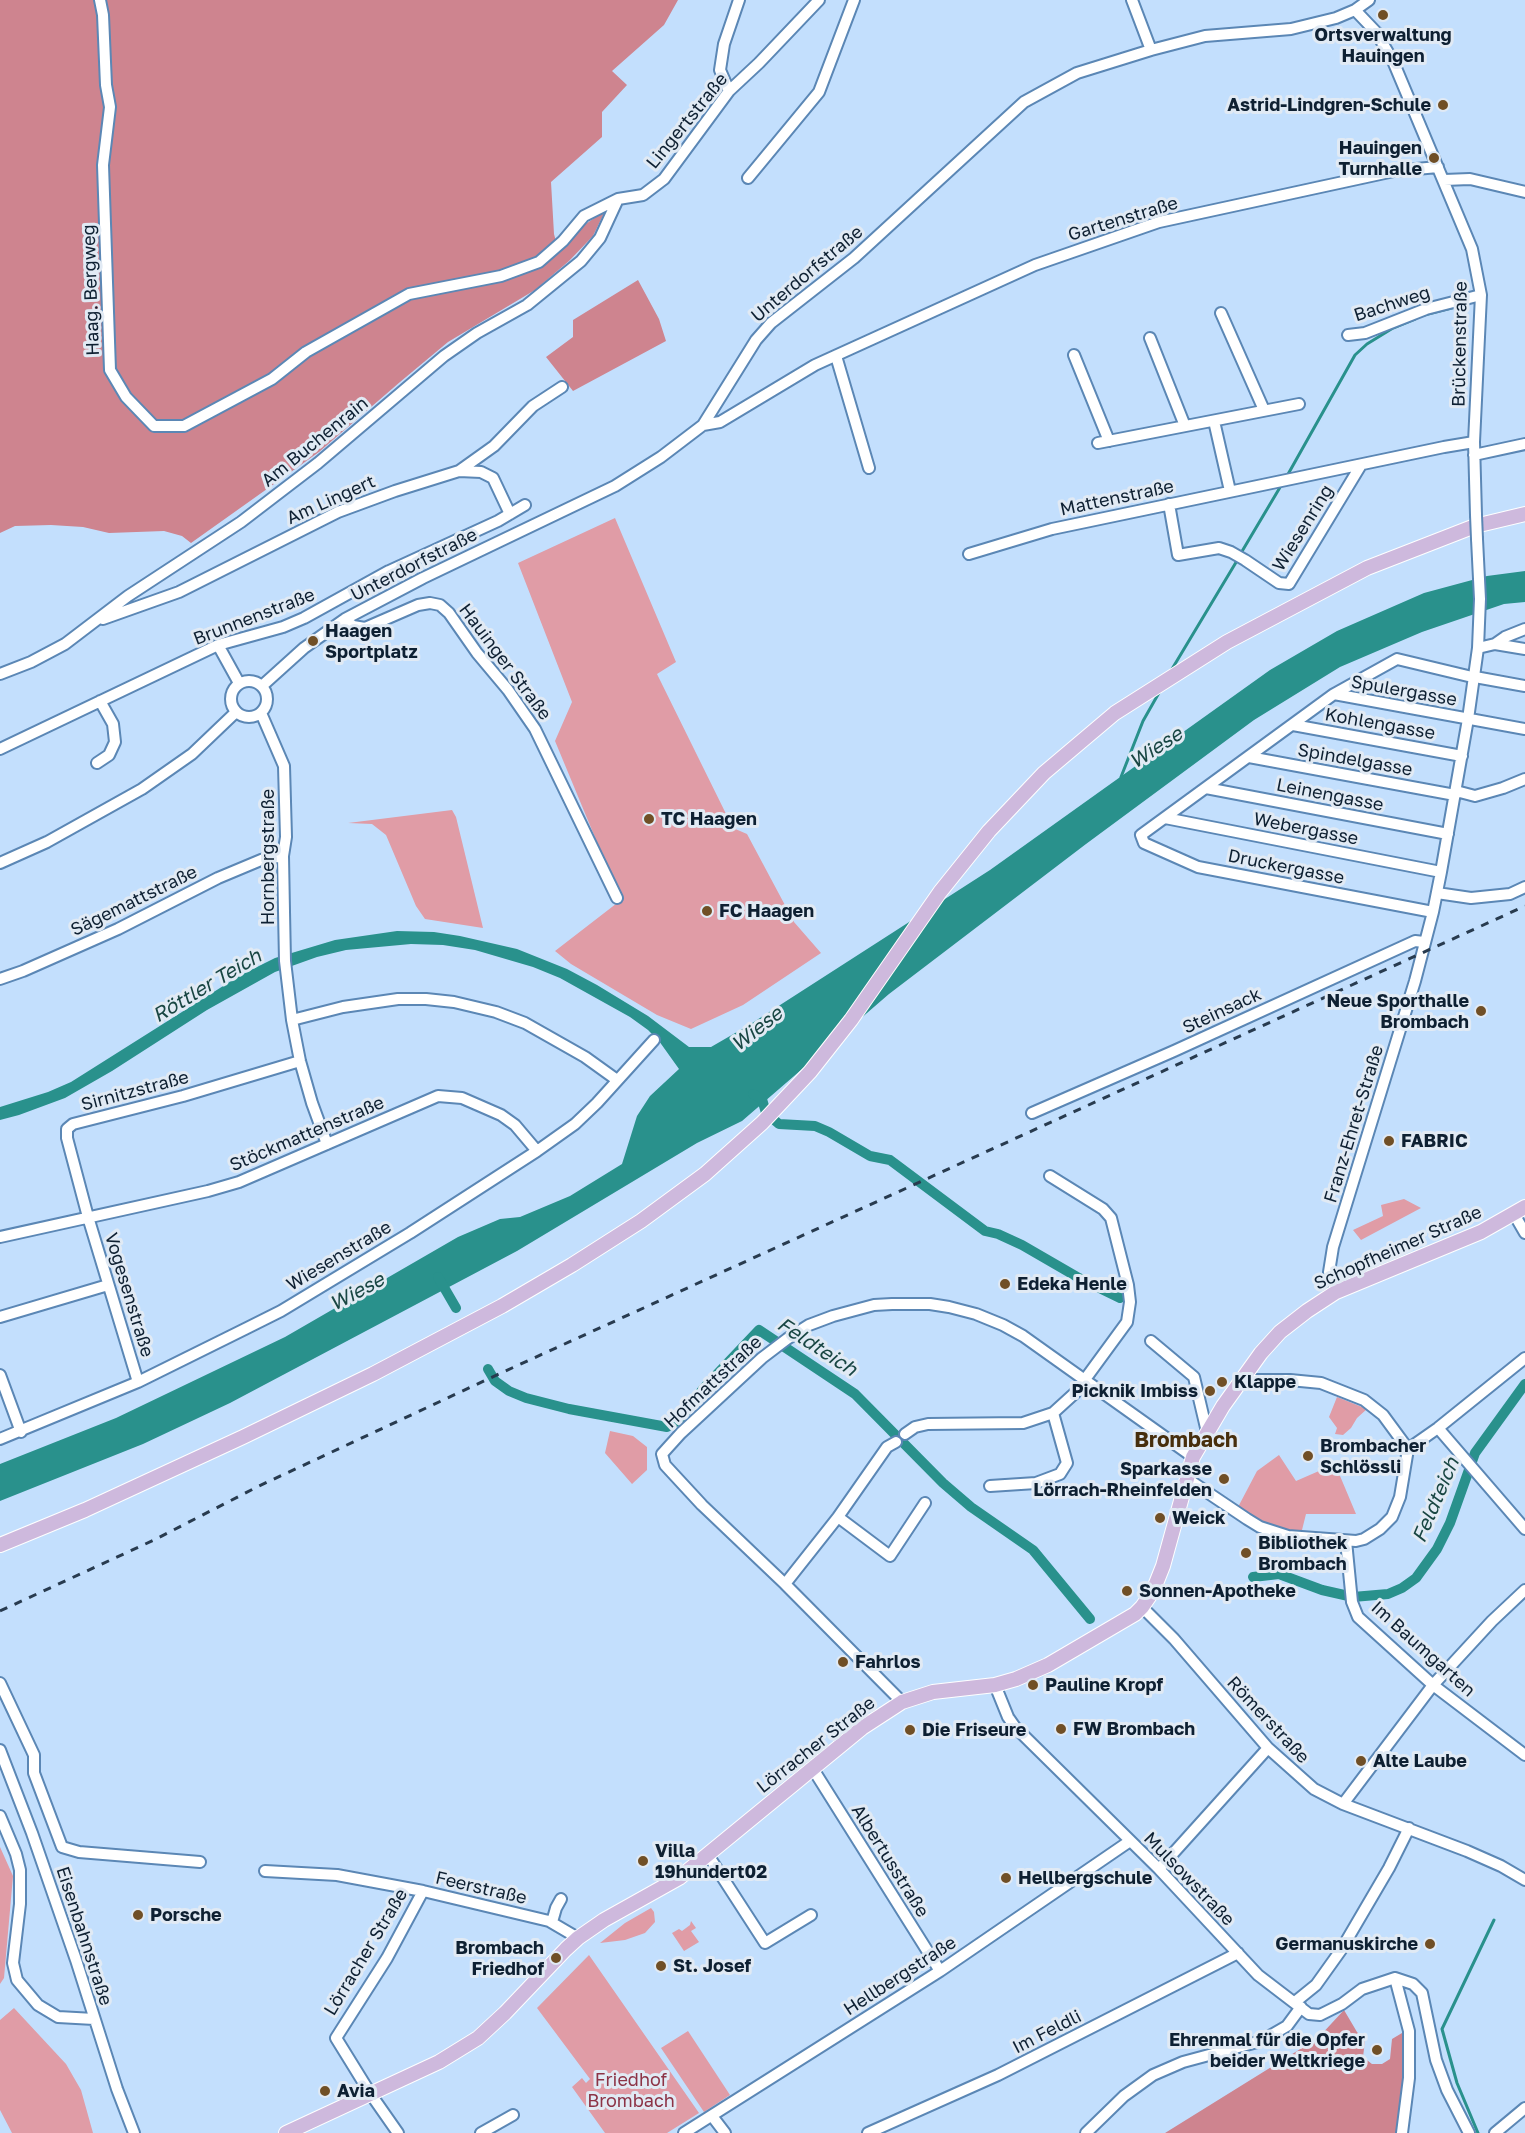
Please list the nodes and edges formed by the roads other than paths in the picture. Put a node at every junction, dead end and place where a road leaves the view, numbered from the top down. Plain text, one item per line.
1 (100, 0) edge
2 (739, 0) edge
3 (819, 0) edge
4 (854, 0) edge
5 (1132, 0) edge
6 (1369, 0) edge
7 (1355, 10) junction
8 (1150, 50) junction
9 (729, 91) junction
10 (1438, 167) junction
11 (748, 178) dead end
12 (1444, 180) junction
13 (1525, 192) edge
14 (618, 199) junction
15 (539, 262) joint
16 (1480, 295) junction
17 (1221, 313) dead end
18 (1348, 335) dead end
19 (1150, 338) dead end
20 (1074, 355) dead end
21 (836, 356) junction
22 (562, 387) dead end
23 (1299, 404) dead end
24 (1264, 410) junction
25 (1214, 421) junction
26 (703, 425) junction
27 (1185, 426) junction
28 (1474, 442) junction
29 (1525, 444) edge
30 (1474, 455) junction
31 (1361, 465) junction
32 (869, 468) dead end
33 (459, 471) junction
34 (1274, 483) joint
35 (1230, 491) junction
36 (1169, 504) junction
37 (525, 506) dead end
38 (510, 514) junction
39 (1525, 514) edge
40 (969, 554) dead end
41 (345, 619) junction
42 (97, 621) junction
43 (1525, 629) edge
44 (1479, 644) junction
45 (1496, 644) junction
46 (219, 645) junction
47 (1525, 649) edge
48 (0, 674) edge
49 (1472, 676) junction
50 (239, 683) junction
51 (262, 686) junction
52 (1525, 686) edge
53 (1334, 694) junction
54 (100, 701) junction
55 (236, 712) junction
56 (261, 713) junction
57 (1468, 719) junction
58 (1293, 725) junction
59 (1525, 729) edge
60 (0, 749) edge
61 (1462, 756) junction
62 (1249, 757) junction
63 (97, 763) dead end
64 (1525, 779) edge
65 (1206, 788) junction
66 (1455, 793) junction
67 (1165, 818) junction
68 (1448, 834) junction
69 (283, 856) junction
70 (0, 863) edge
71 (1441, 872) junction
72 (1525, 887) edge
73 (1437, 893) junction
74 (617, 898) dead end
75 (1433, 912) junction
76 (1424, 942) junction
77 (0, 979) edge
78 (292, 1020) junction
79 (654, 1040) dead end
80 (300, 1061) junction
81 (617, 1080) junction
82 (1032, 1113) dead end
83 (327, 1144) junction
84 (537, 1151) junction
85 (1050, 1176) dead end
86 (1520, 1210) edge
87 (88, 1217) junction
88 (1525, 1233) edge
89 (0, 1237) edge
90 (108, 1285) junction
91 (1336, 1292) junction
92 (0, 1317) edge
93 (1151, 1341) dead end
94 (1525, 1358) edge
95 (0, 1377) edge
96 (1241, 1380) junction
97 (1085, 1381) junction
98 (138, 1382) junction
99 (1053, 1413) junction
100 (1438, 1428) junction
101 (21, 1432) junction
102 (1207, 1432) junction
103 (905, 1434) dead end
104 (0, 1439) edge
105 (896, 1442) dead end
106 (1408, 1449) junction
107 (1192, 1457) junction
108 (1186, 1478) junction
109 (990, 1486) dead end
110 (925, 1503) dead end
111 (838, 1517) junction
112 (1525, 1529) edge
113 (1346, 1541) junction
114 (0, 1545) edge
115 (785, 1584) junction
116 (1525, 1590) edge
117 (1142, 1607) junction
118 (0, 1683) edge
119 (995, 1685) junction
120 (1432, 1685) junction
121 (902, 1702) junction
122 (1268, 1748) junction
123 (0, 1750) edge
124 (1525, 1755) edge
125 (813, 1769) junction
126 (1343, 1803) junction
127 (0, 1816) edge
128 (1409, 1828) junction
129 (1130, 1841) junction
130 (708, 1855) junction
131 (200, 1862) dead end
132 (1159, 1869) junction
133 (266, 1871) dead end
134 (1525, 1880) edge
135 (423, 1891) junction
136 (561, 1899) dead end
137 (812, 1915) dead end
138 (552, 1922) junction
139 (578, 1938) junction
140 (1238, 1953) junction
141 (940, 1971) junction
142 (1395, 1978) junction
143 (1298, 2004) junction
144 (94, 2019) junction
145 (369, 2093) junction
146 (1525, 2108) edge
147 (513, 2115) dead end
148 (712, 2116) junction
149 (134, 2133) edge
150 (286, 2133) edge
151 (398, 2133) edge
152 (481, 2133) edge
153 (684, 2133) edge
154 (725, 2133) edge
155 (868, 2133) edge
156 (1086, 2133) edge
157 (1402, 2133) edge
158 (1469, 2133) edge
159 (1495, 2133) edge

1 - 15 street, Haag. Bergweg
2 - 9 street
3 - 9 street, Lingertstraße
4 - 11 street
5 - 8 street
6 - 7 street, Unterdorfstraße
7 - 8 street, Unterdorfstraße
7 - 10 street, Brückenstraße
8 - 26 street, Unterdorfstraße
9 - 14 street, Lingertstraße
10 - 12 street, Brückenstraße
10 - 21 street, Gartenstraße
12 - 13 street
12 - 16 street, Brückenstraße
14 - 15 street, Lingertstraße
14 - 42 street, Am Buchenrain
16 - 18 street, Bachweg
16 - 28 street, Brückenstraße
17 - 24 street
19 - 27 street
20 - 27 street
21 - 26 street, Gartenstraße
21 - 32 street
22 - 33 street, Am Lingert
23 - 24 street
24 - 25 street
25 - 27 street
25 - 35 street
26 - 41 street, Unterdorfstraße
28 - 30 street, Brückenstraße
28 - 31 street, Wiesenring
29 - 30 street
30 - 44 street, Brückenstraße, bridge
31 - 34 street, Wiesenring
31 - 36 street, Wiesenring
33 - 38 street
33 - 42 street, Am Lingert
34 - 35 street, Mattenstraße
35 - 36 street, Mattenstraße
36 - 40 street, Mattenstraße
37 - 38 street
38 - 46 street, Brunnenstraße
39 - 114 main road
41 - 51 street, Unterdorfstraße
41 - 74 street, Hauinger Straße
42 - 48 street, Am Buchenrain
43 - 45 street
44 - 45 street
44 - 49 street
45 - 47 street
46 - 50 street
46 - 54 street, Brunnenstraße
49 - 52 street
49 - 53 street
49 - 57 street
50 - 51 street
50 - 55 street
51 - 56 street
53 - 57 street, Spulergasse
53 - 58 street
54 - 60 street, Brunnenstraße
54 - 63 street
55 - 56 street
55 - 70 street
56 - 69 street, Hornbergstraße
57 - 59 street, Spulergasse
57 - 61 street
58 - 61 street, Kohlengasse
58 - 62 street
61 - 66 street
62 - 65 street
62 - 66 street, Spindelgasse
64 - 66 street
65 - 67 street
65 - 68 street, Leinengasse
66 - 68 street, Franz-Ehret-Straße
67 - 71 street, Webergasse
67 - 75 street, Druckergasse
68 - 71 street, Franz-Ehret-Straße
69 - 77 street, Sägemattstraße
69 - 78 street, Hornbergstraße
71 - 73 street, Franz-Ehret-Straße
72 - 73 street
73 - 75 street, Franz-Ehret-Straße
75 - 76 street, Franz-Ehret-Straße
76 - 82 street, Steinsack
76 - 91 street, Franz-Ehret-Straße
78 - 80 street, Hornbergstraße
78 - 81 street
79 - 81 street, Wiesenstraße
80 - 83 street, Hornbergstraße
80 - 87 street, Sirnitzstraße
81 - 84 street, Wiesenstraße
83 - 84 street, Stöckmattenstraße
83 - 87 street, Stöckmattenstraße
84 - 98 street, Wiesenstraße
85 - 97 street
86 - 88 street
86 - 91 main road, Schopfheimer Straße
87 - 89 street, Stöckmattenstraße
87 - 90 street, Vogesenstraße
90 - 92 street
90 - 98 street, Vogesenstraße
91 - 96 main road, Schopfheimer Straße
93 - 102 street
94 - 100 street
95 - 101 street
96 - 102 main road, Lörracher Straße
96 - 106 street
97 - 99 street
97 - 107 street, Hofmattstraße
97 - 115 street, Hofmattstraße
98 - 101 street, Wiesenstraße
99 - 103 street
99 - 109 street
100 - 106 street
100 - 112 street
101 - 104 street, Wiesenstraße
102 - 107 main road, Lörracher Straße
105 - 111 street
106 - 113 street
107 - 108 main road, Lörracher Straße
108 - 113 street
108 - 117 main road, Lörracher Straße
110 - 111 street
111 - 115 street
113 - 120 street, Im Baumgarten
115 - 121 street, Hofmattstraße
116 - 120 street
117 - 119 main road, Lörracher Straße
117 - 122 street, Römerstraße
118 - 131 street
119 - 121 main road, Lörracher Straße
119 - 129 street, Mulsowstraße
120 - 124 street, Im Baumgarten
120 - 126 street
121 - 125 main road, Lörracher Straße
122 - 126 street, Römerstraße
122 - 132 street
123 - 144 street, Eisenbahnstraße
125 - 130 main road, Lörracher Straße
125 - 141 street, Albertusstraße
126 - 128 street, Römerstraße
127 - 144 street
128 - 134 street, Römerstraße
128 - 143 street
129 - 132 street, Mulsowstraße
129 - 141 street, Hellbergstraße
130 - 137 street
130 - 139 main road, Lörracher Straße
132 - 140 street, Mulsowstraße
133 - 135 street, Feerstraße
135 - 138 street, Feerstraße
135 - 145 street, Lörracher Straße
136 - 138 street
138 - 139 street, Feerstraße
139 - 145 main road, Lörracher Straße
140 - 143 street, Mulsowstraße
140 - 155 street, Im Feldli
141 - 148 street, Hellbergstraße
142 - 143 street, Mulsowstraße
142 - 157 street
142 - 158 street
143 - 156 street
144 - 149 street, Eisenbahnstraße
145 - 150 main road, Lörracher Straße
145 - 151 street
146 - 159 street
147 - 152 street
148 - 153 street, Hellbergstraße
148 - 154 street

